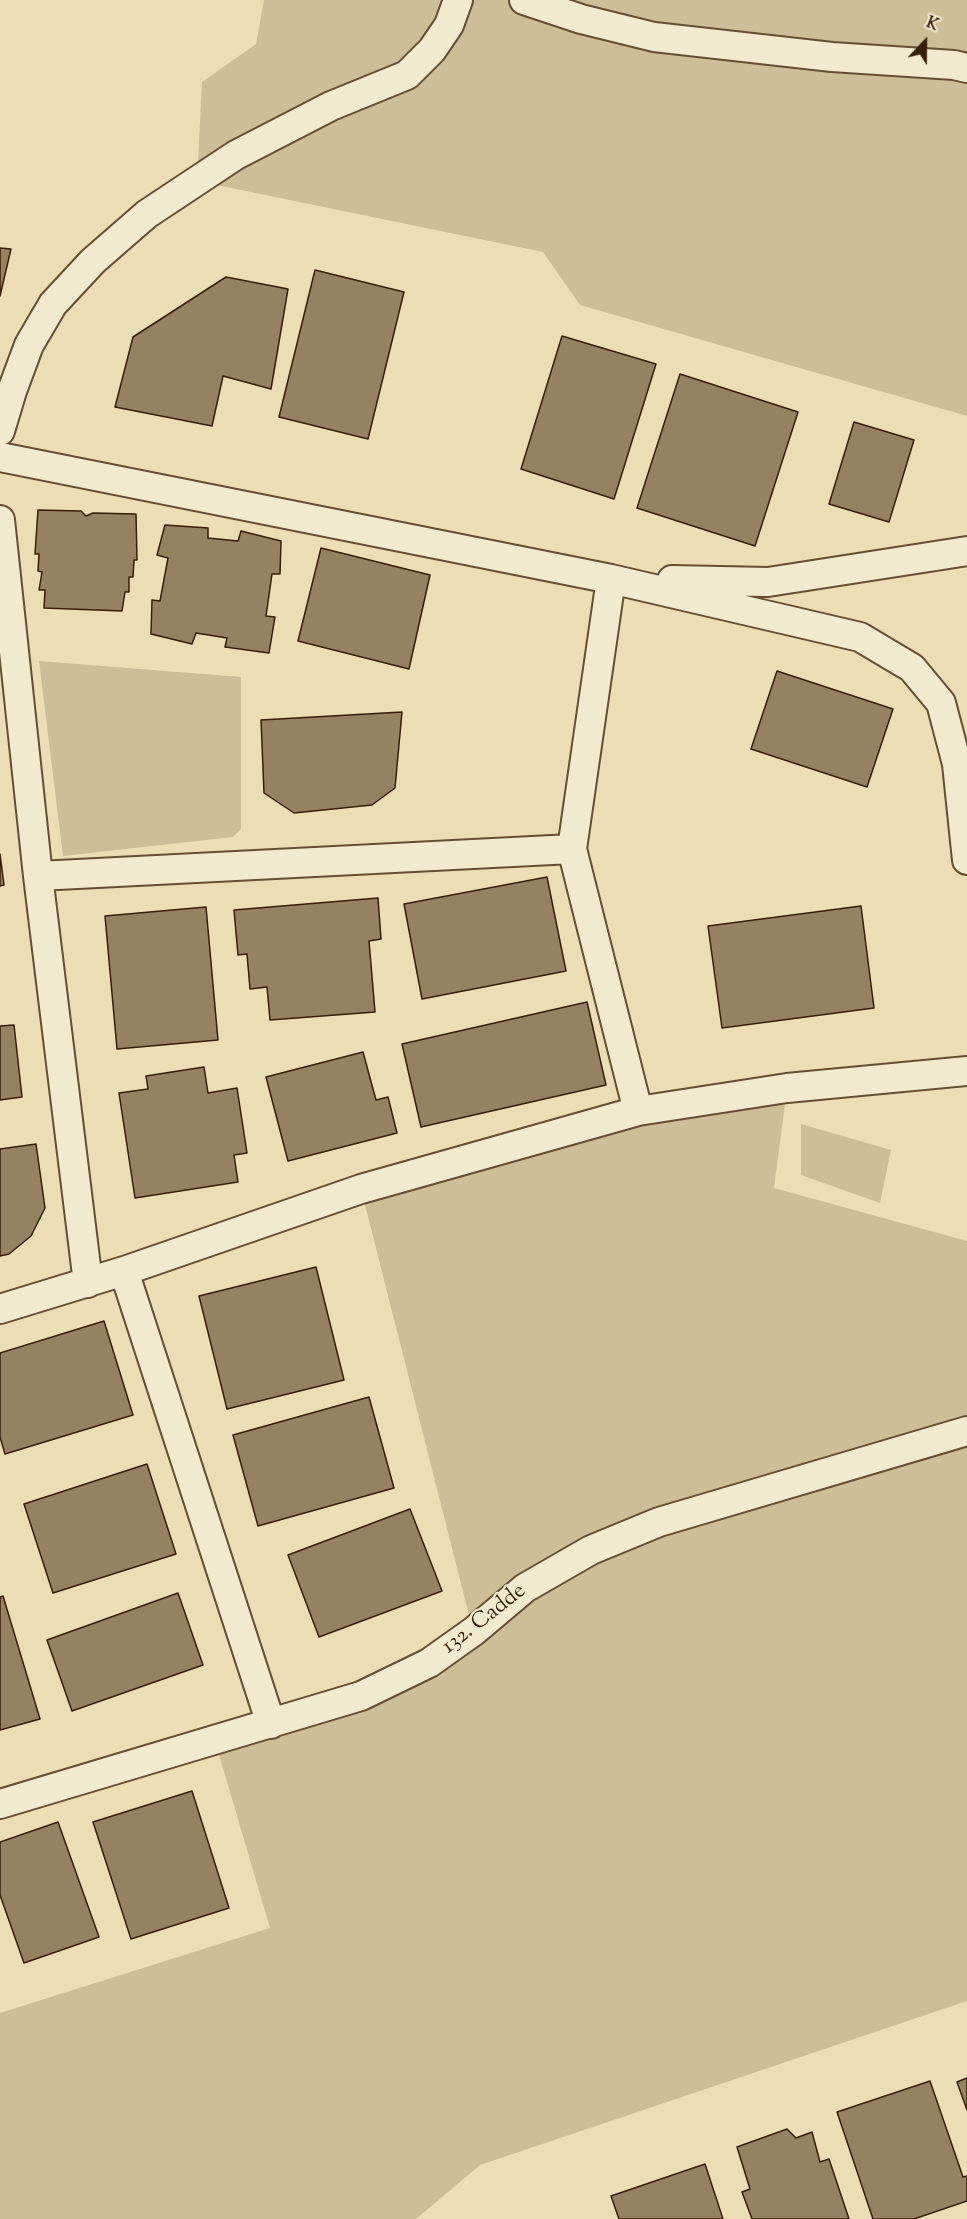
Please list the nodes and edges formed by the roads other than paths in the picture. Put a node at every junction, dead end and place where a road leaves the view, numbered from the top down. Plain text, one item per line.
1 (458, 0) edge
2 (524, 0) edge
3 (967, 68) edge
4 (0, 431) edge
5 (0, 456) edge
6 (0, 520) edge
7 (967, 551) edge
8 (611, 579) junction
9 (962, 764) edge
10 (572, 849) junction
11 (967, 860) edge
12 (38, 876) junction
13 (967, 1071) edge
14 (638, 1111) junction
15 (123, 1271) junction
16 (88, 1282) junction
17 (0, 1309) edge
18 (967, 1431) edge
19 (271, 1724) junction
20 (0, 1804) edge

1 - 4 street
2 - 3 street
5 - 8 street
6 - 12 street
7 - 8 street
8 - 9 street
8 - 10 street
9 - 11 street
10 - 12 street
10 - 14 street
12 - 16 street
13 - 14 street
14 - 15 street
15 - 16 street
15 - 19 street
16 - 17 street
18 - 19 street, 132. Cadde
19 - 20 street, 132. Cadde

